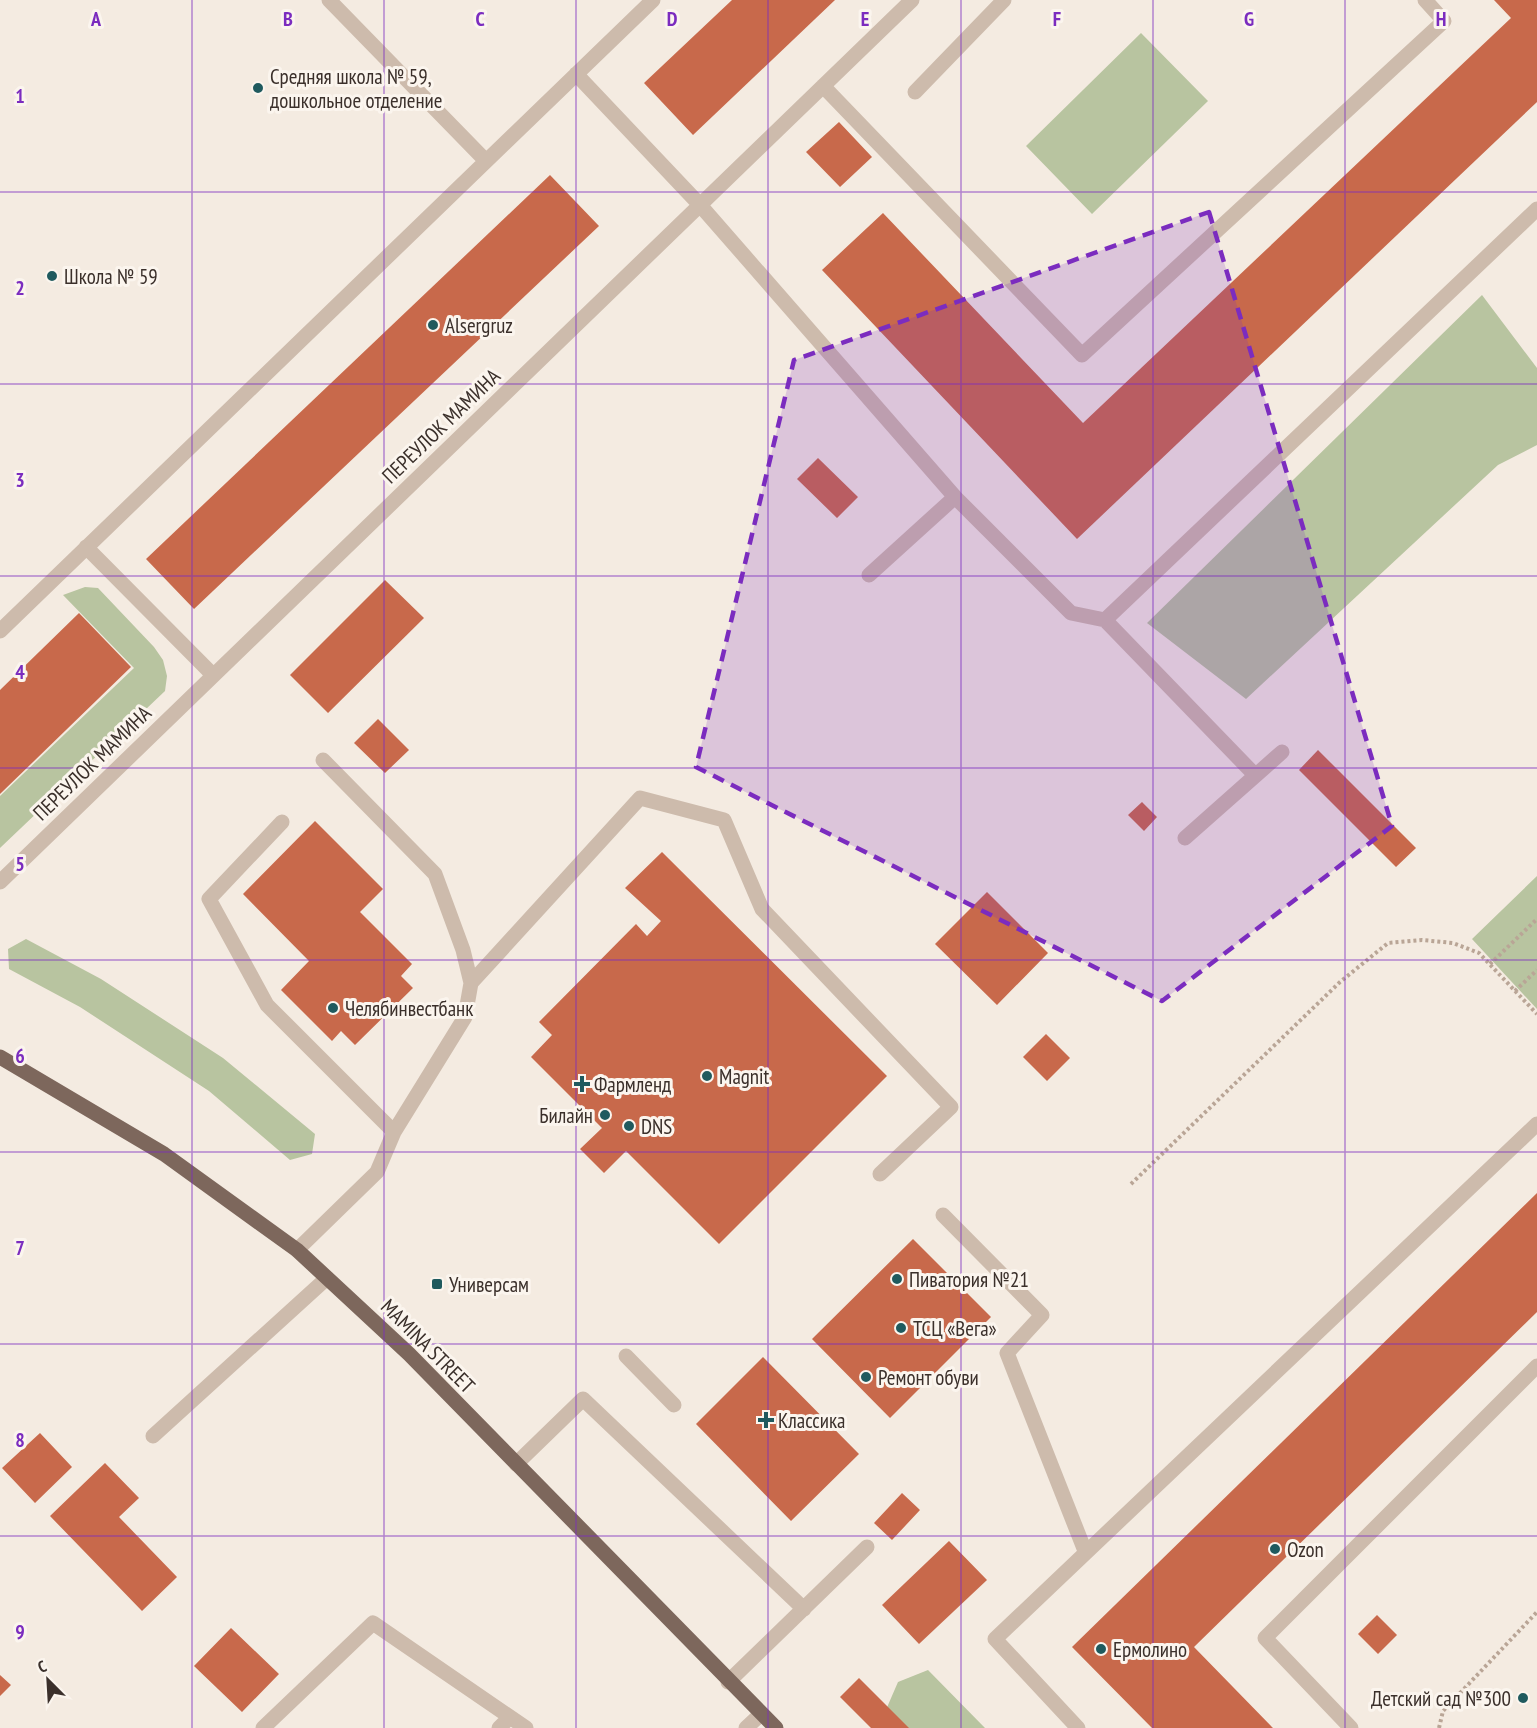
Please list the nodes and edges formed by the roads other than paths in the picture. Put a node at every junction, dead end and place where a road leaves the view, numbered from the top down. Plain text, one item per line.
1 (329, 0) edge
2 (652, 0) edge
3 (912, 0) edge
4 (1004, 0) edge
5 (1425, 0) edge
6 (576, 74) junction
7 (823, 87) junction
8 (915, 92) dead end
9 (486, 161) junction
10 (700, 205) junction
11 (1537, 208) edge
12 (955, 497) junction
13 (87, 547) junction
14 (869, 575) dead end
15 (1105, 620) junction
16 (0, 631) edge
17 (213, 675) junction
18 (1282, 752) dead end
19 (323, 760) dead end
20 (1254, 774) junction
21 (282, 822) dead end
22 (1185, 838) dead end
23 (0, 882) edge
24 (471, 983) junction
25 (0, 1057) edge
26 (1537, 1124) edge
27 (394, 1132) junction
28 (880, 1174) dead end
29 (943, 1215) dead end
30 (297, 1250) junction
31 (327, 1278) junction
32 (626, 1356) dead end
33 (1537, 1366) edge
34 (674, 1405) dead end
35 (153, 1436) dead end
36 (516, 1464) junction
37 (867, 1547) dead end
38 (1085, 1551) junction
39 (804, 1609) junction
40 (728, 1682) junction
41 (761, 1714) junction
42 (504, 1723) edge
43 (263, 1728) edge
44 (526, 1728) edge
45 (746, 1728) edge
46 (776, 1728) edge
47 (1078, 1728) edge
48 (1351, 1728) edge

1 - 9 street
2 - 6 street
3 - 7 street, ПЕРЕУЛОК МАМИНА
4 - 8 street
5 - 7 street
6 - 9 street
6 - 10 street
7 - 10 street, ПЕРЕУЛОК МАМИНА
9 - 13 street
10 - 12 street
10 - 17 street, ПЕРЕУЛОК МАМИНА
11 - 15 street
12 - 14 street
12 - 15 street
13 - 16 street
13 - 17 street
15 - 20 street
17 - 23 street, ПЕРЕУЛОК МАМИНА
18 - 20 street
19 - 24 street
20 - 22 street
21 - 27 street
24 - 27 street
24 - 28 street
25 - 30 main road, MAMINA STREET
26 - 38 street
27 - 30 street
29 - 38 street
30 - 31 main road, MAMINA STREET
31 - 35 street
31 - 36 main road, MAMINA STREET
32 - 34 street
33 - 48 street
36 - 39 street
36 - 40 main road, MAMINA STREET
37 - 39 street
38 - 47 street
39 - 40 street
40 - 41 main road, MAMINA STREET
41 - 45 street
41 - 46 main road, MAMINA STREET
42 - 43 street
42 - 44 street

